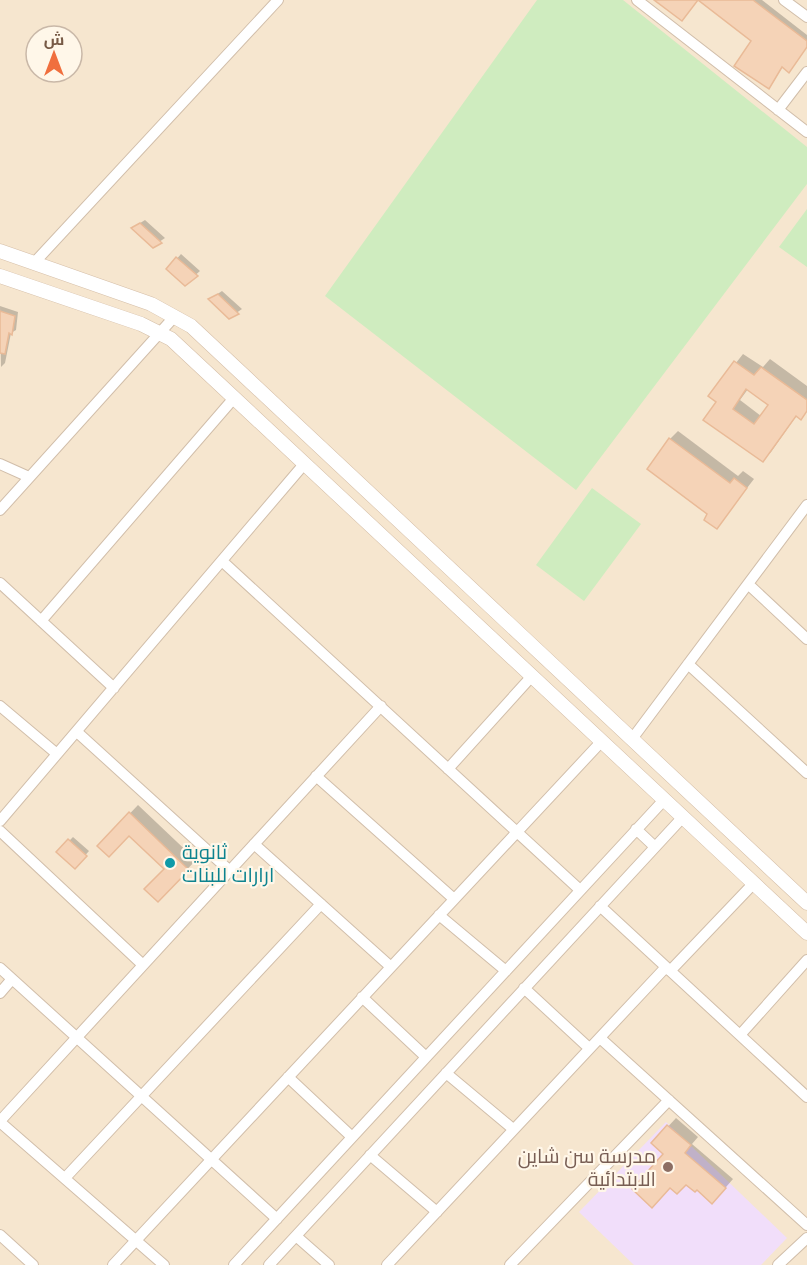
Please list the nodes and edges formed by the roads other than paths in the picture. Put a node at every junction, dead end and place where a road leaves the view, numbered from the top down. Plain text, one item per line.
1 (278, 0) edge
2 (637, 0) edge
3 (784, 0) edge
4 (807, 17) edge
5 (807, 72) edge
6 (778, 110) junction
7 (807, 132) edge
8 (0, 251) edge
9 (34, 263) junction
10 (0, 276) edge
11 (175, 316) junction
12 (160, 332) junction
13 (234, 398) junction
14 (305, 463) junction
15 (0, 464) edge
16 (29, 477) junction
17 (807, 505) edge
18 (0, 510) edge
19 (222, 561) junction
20 (0, 583) edge
21 (748, 584) junction
22 (41, 621) junction
23 (807, 639) edge
24 (688, 664) junction
25 (532, 676) junction
26 (114, 688) junction
27 (590, 699) junction
28 (381, 705) junction
29 (0, 706) edge
30 (574, 715) junction
31 (77, 732) junction
32 (632, 739) junction
33 (601, 742) junction
34 (57, 754) junction
35 (448, 769) junction
36 (807, 773) edge
37 (316, 776) junction
38 (663, 801) junction
39 (682, 818) junction
40 (0, 821) edge
41 (636, 830) junction
42 (0, 831) edge
43 (517, 832) junction
44 (737, 837) junction
45 (254, 844) junction
46 (655, 847) junction
47 (722, 854) junction
48 (230, 871) junction
49 (753, 884) junction
50 (580, 890) junction
51 (454, 900) junction
52 (807, 903) edge
53 (321, 904) junction
54 (600, 906) junction
55 (439, 915) junction
56 (807, 933) edge
57 (807, 960) edge
58 (143, 965) junction
59 (391, 967) junction
60 (0, 968) edge
61 (668, 969) junction
62 (506, 971) junction
63 (12, 979) junction
64 (524, 988) junction
65 (0, 993) edge
66 (362, 997) junction
67 (740, 1035) junction
68 (77, 1038) junction
69 (600, 1038) junction
70 (589, 1048) junction
71 (426, 1057) junction
72 (446, 1073) junction
73 (288, 1077) junction
74 (806, 1094) edge
75 (141, 1096) junction
76 (669, 1100) junction
77 (0, 1121) edge
78 (513, 1129) junction
79 (352, 1137) junction
80 (370, 1155) junction
81 (211, 1160) junction
82 (64, 1178) junction
83 (437, 1212) junction
84 (277, 1219) junction
85 (807, 1225) edge
86 (0, 1235) edge
87 (296, 1236) junction
88 (807, 1238) edge
89 (135, 1241) junction
90 (33, 1265) edge
91 (113, 1265) edge
92 (164, 1265) edge
93 (234, 1265) edge
94 (269, 1265) edge
95 (329, 1265) edge
96 (387, 1265) edge
97 (510, 1265) edge
98 (778, 1265) edge

1 - 9 street
2 - 6 street
3 - 4 street
5 - 6 street
6 - 7 street
8 - 9 street
9 - 11 street
10 - 12 street
11 - 12 street
11 - 27 street
12 - 13 street
12 - 16 street
13 - 14 street
13 - 22 street
14 - 19 street
14 - 25 street
15 - 16 street
16 - 18 street
17 - 21 street
19 - 26 street
19 - 28 street
20 - 22 street
21 - 23 street
21 - 24 street
22 - 26 street
24 - 32 street
24 - 36 street
25 - 30 street
25 - 35 street
26 - 31 street
27 - 30 street
27 - 32 street
28 - 35 street
28 - 37 street
29 - 34 street
30 - 33 street
31 - 34 street
31 - 48 street
32 - 44 street
33 - 38 street
33 - 43 street
34 - 40 street
35 - 43 street
37 - 45 street
37 - 51 street
38 - 39 street
38 - 41 street
39 - 46 street
39 - 47 street
41 - 46 street
41 - 50 street
42 - 58 street
43 - 50 street
43 - 51 street
44 - 47 street
44 - 52 street
45 - 48 street
45 - 53 street
46 - 54 street
47 - 49 street
48 - 58 street
49 - 56 street
49 - 61 street
50 - 62 street
51 - 55 street
53 - 59 street
53 - 75 street
54 - 61 street
54 - 64 street
55 - 59 street
55 - 62 street
57 - 67 street
58 - 68 street
59 - 66 street
60 - 63 street
61 - 67 street
61 - 69 street
62 - 71 street
63 - 65 street
63 - 68 street
64 - 70 street
64 - 72 street
66 - 71 street
66 - 73 street
67 - 74 street
68 - 75 street
68 - 77 street
69 - 70 street
69 - 76 street
70 - 78 street
71 - 79 street
72 - 78 street
72 - 80 street
73 - 79 street
73 - 81 street
75 - 81 street
75 - 82 street
76 - 85 street
76 - 97 street
77 - 82 street
78 - 83 street
79 - 84 street
80 - 83 street
80 - 87 street
81 - 84 street
81 - 89 street
82 - 89 street
83 - 96 street
84 - 93 street
86 - 90 street
87 - 94 street
87 - 95 street
88 - 98 street
89 - 91 street
89 - 92 street

